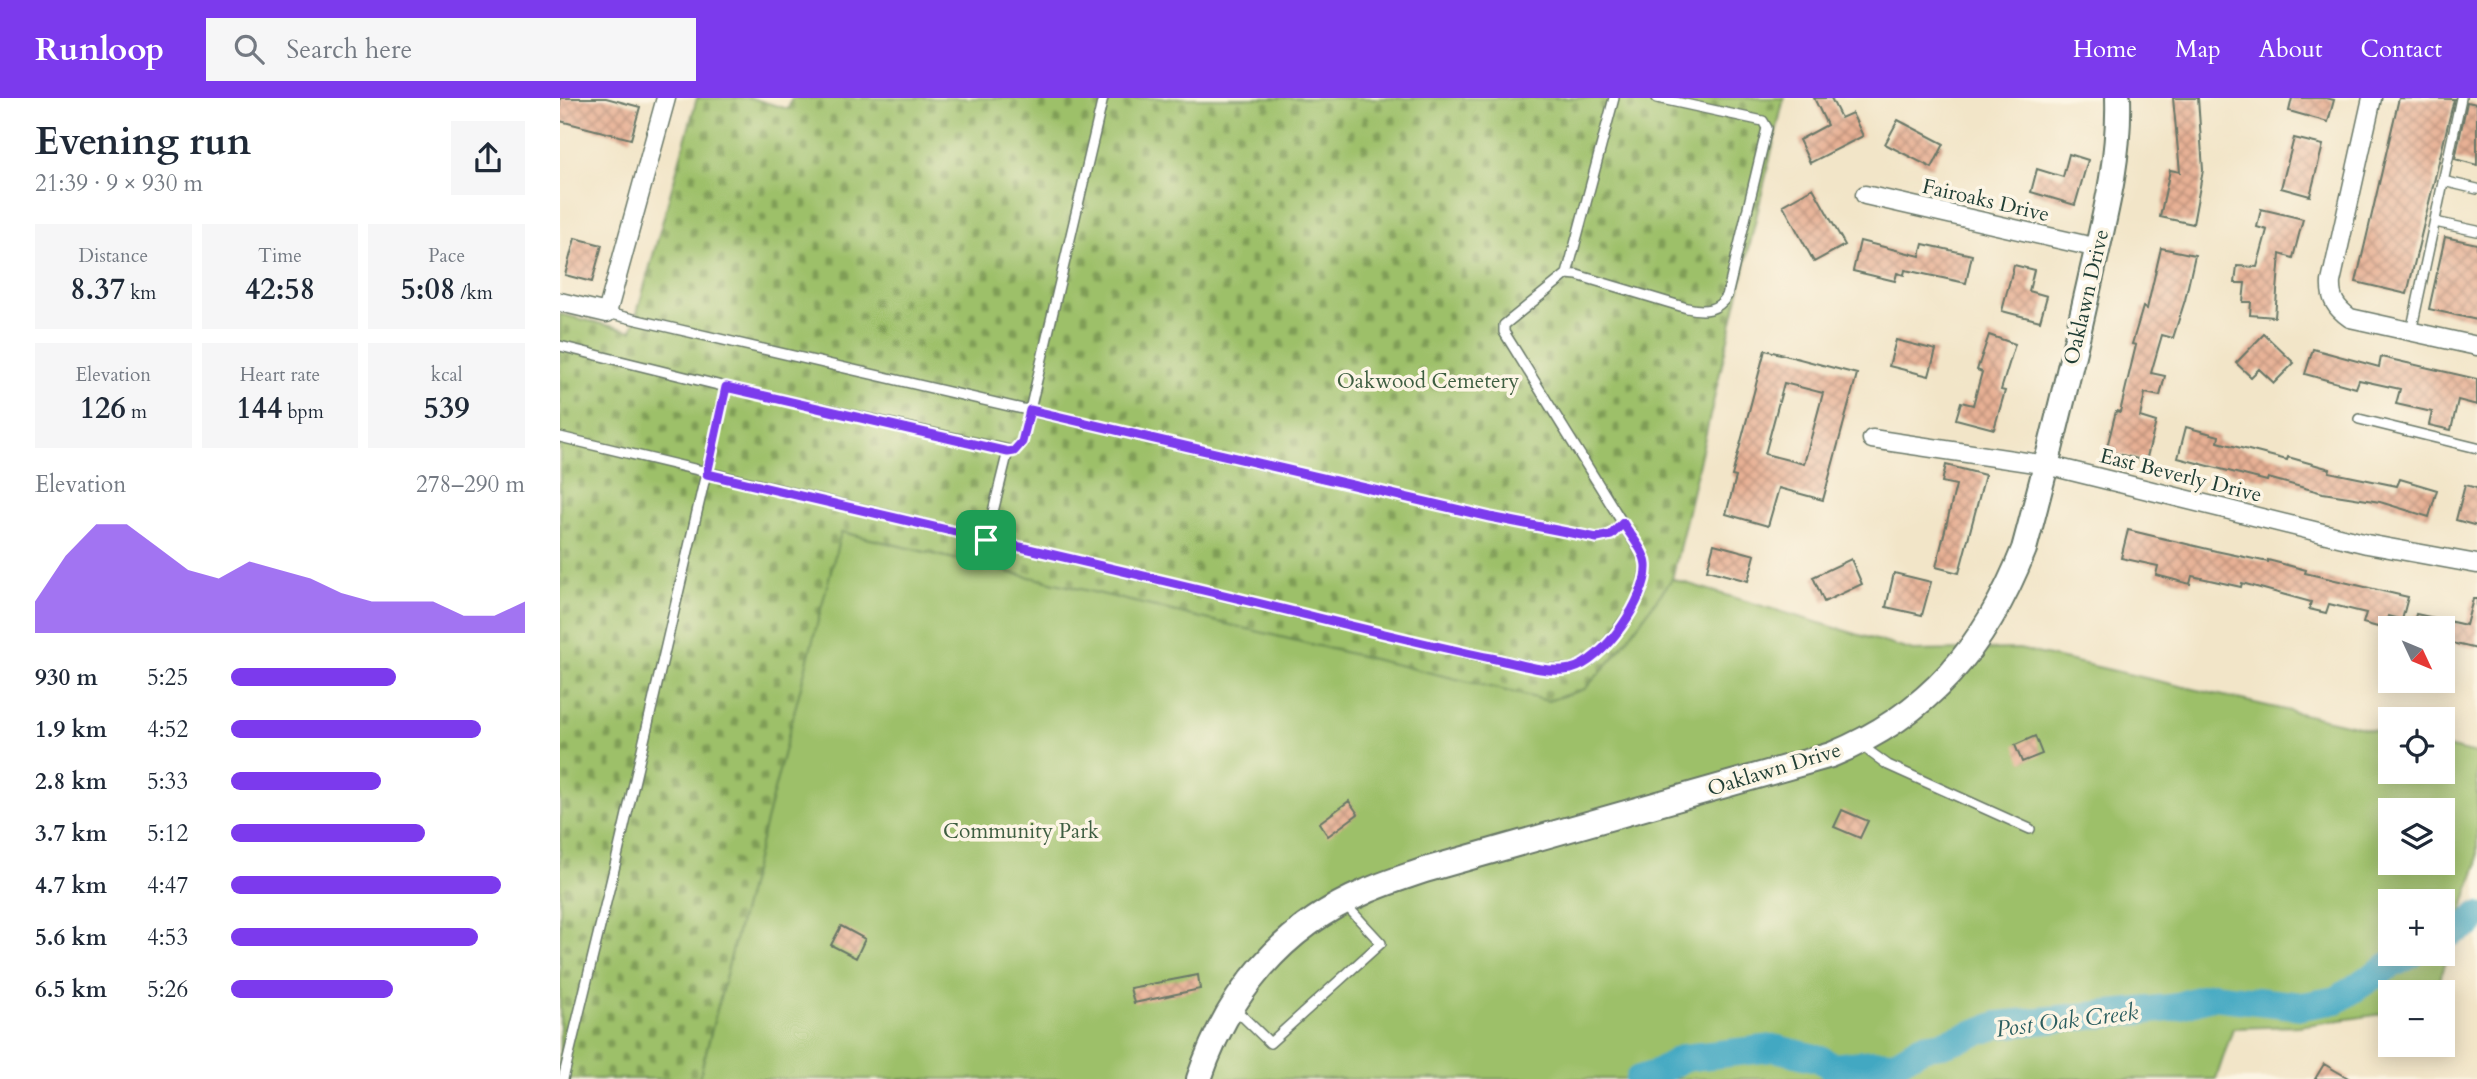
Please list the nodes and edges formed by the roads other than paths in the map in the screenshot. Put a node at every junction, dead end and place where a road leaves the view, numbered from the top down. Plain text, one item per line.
1 (666, 98) edge
2 (1103, 98) edge
3 (1615, 98) edge
4 (1657, 98) edge
5 (2118, 98) edge
6 (2372, 98) edge
7 (2462, 98) edge
8 (2443, 181) junction
9 (2477, 189) edge
10 (1865, 195) dead end
11 (2435, 222) junction
12 (2477, 231) edge
13 (2098, 248) junction
14 (1567, 274) junction
15 (560, 302) edge
16 (607, 313) junction
17 (2411, 332) junction
18 (560, 346) edge
19 (2477, 346) edge
20 (726, 387) junction
21 (1030, 410) junction
22 (2359, 419) dead end
23 (560, 437) edge
24 (1872, 439) dead end
25 (2477, 448) edge
26 (1008, 452) junction
27 (2047, 465) junction
28 (707, 474) junction
29 (1623, 523) junction
30 (986, 540) junction
31 (2477, 564) edge
32 (1863, 740) junction
33 (2031, 829) dead end
34 (1344, 902) junction
35 (1231, 1006) junction
36 (563, 1079) edge
37 (1199, 1079) edge

1 - 16 street
2 - 21 lane
3 - 14 lane
4 - 14 lane
5 - 13 street, Oaklawn Drive
6 - 17 street
7 - 8 lane
8 - 9 lane
8 - 11 lane
10 - 13 street, Fairoaks Drive
11 - 12 lane
11 - 17 lane
13 - 27 street, Oaklawn Drive
14 - 29 lane
15 - 16 street
16 - 21 lane
17 - 19 street
18 - 20 lane
20 - 26 lane
20 - 28 lane
21 - 26 lane
21 - 29 lane
22 - 25 lane
23 - 28 lane
24 - 27 street, East Beverly Drive
26 - 30 lane
27 - 31 street, East Beverly Drive
27 - 32 street, Oaklawn Drive
28 - 30 lane
28 - 36 lane
29 - 30 lane
32 - 33 lane
32 - 34 street, Oaklawn Drive
34 - 35 street, Oaklawn Drive
34 - 35 lane
35 - 37 street, Oaklawn Drive

